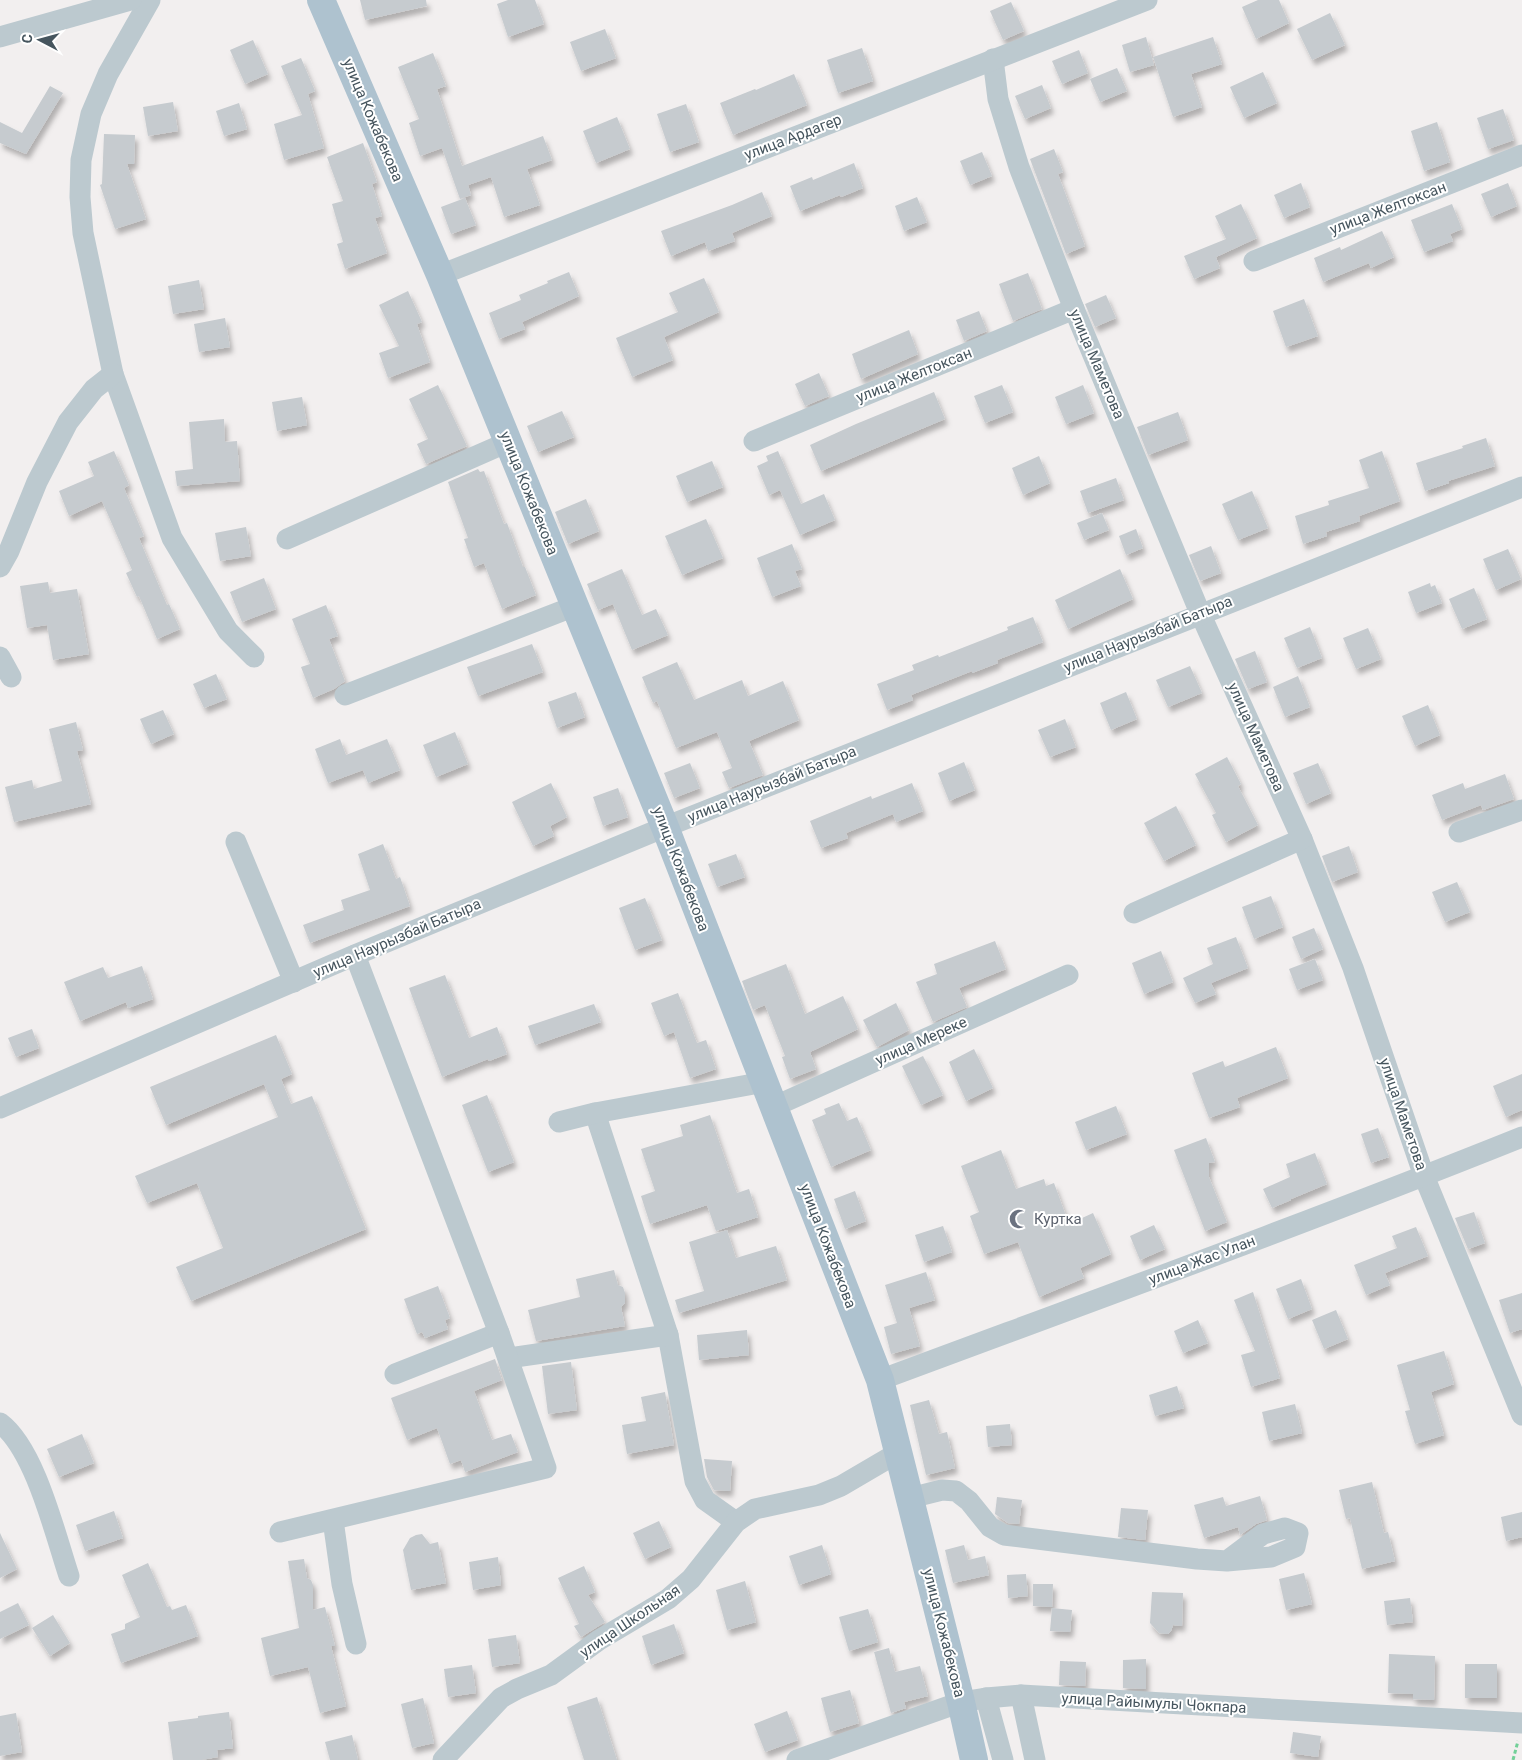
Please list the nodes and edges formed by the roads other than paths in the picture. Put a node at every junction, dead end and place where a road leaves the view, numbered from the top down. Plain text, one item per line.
1 (132, 0) edge
2 (150, 0) edge
3 (321, 0) edge
4 (1147, 0) edge
5 (0, 37) edge
6 (993, 59) junction
7 (1522, 155) edge
8 (1254, 261) dead end
9 (440, 275) junction
10 (1074, 309) junction
11 (113, 374) junction
12 (754, 441) dead end
13 (508, 442) junction
14 (1522, 487) edge
15 (287, 539) dead end
16 (0, 567) edge
17 (575, 606) junction
18 (1200, 613) junction
19 (0, 657) edge
20 (254, 657) dead end
21 (10, 677) dead end
22 (345, 695) dead end
23 (1522, 810) edge
24 (665, 827) junction
25 (1459, 832) dead end
26 (1302, 839) junction
27 (236, 842) dead end
28 (1134, 913) dead end
29 (355, 955) junction
30 (1068, 974) dead end
31 (294, 982) junction
32 (769, 1095) junction
33 (0, 1108) edge
34 (595, 1114) junction
35 (559, 1122) dead end
36 (1522, 1137) edge
37 (1424, 1176) junction
38 (499, 1333) junction
39 (668, 1335) junction
40 (508, 1358) junction
41 (395, 1374) dead end
42 (880, 1380) junction
43 (1522, 1415) edge
44 (0, 1423) edge
45 (899, 1452) junction
46 (910, 1498) junction
47 (333, 1520) junction
48 (736, 1522) junction
49 (280, 1532) dead end
50 (1227, 1561) dead end
51 (69, 1576) dead end
52 (356, 1644) dead end
53 (1021, 1695) junction
54 (974, 1700) junction
55 (1520, 1731) edge
56 (443, 1760) edge
57 (797, 1760) edge
58 (974, 1760) edge
59 (1003, 1760) edge
60 (1035, 1760) edge

1 - 5 street
2 - 11 street
3 - 9 main road, улица Кожабекова
4 - 6 street, улица Ардагер
6 - 9 street, улица Ардагер
6 - 10 street, улица Маметова
7 - 8 street, улица Желтоксан
9 - 13 main road, улица Кожабекова
10 - 12 street, улица Желтоксан
10 - 18 street, улица Маметова
11 - 16 street
11 - 20 street
13 - 15 street
13 - 17 main road, улица Кожабекова
14 - 18 street, улица Наурызбай Батыра
17 - 22 street
17 - 24 main road, улица Кожабекова
18 - 24 street, улица Наурызбай Батыра
18 - 26 street, улица Маметова
19 - 21 street
23 - 25 street
24 - 29 street, улица Наурызбай Батыра
24 - 32 main road, улица Кожабекова
26 - 28 street
26 - 37 street, улица Маметова
27 - 31 street
29 - 31 street, улица Наурызбай Батыра
29 - 38 street
30 - 32 street, улица Мереке
31 - 33 street, улица Наурызбай Батыра
32 - 34 street, улица Мереке
32 - 42 main road, улица Кожабекова
34 - 35 street, улица Мереке
34 - 39 street
36 - 37 street, улица Жас Улан
37 - 42 street, улица Жас Улан
37 - 43 street, улица Маметова
38 - 40 street
38 - 41 street
39 - 40 street
39 - 48 street
40 - 47 street
42 - 45 main road, улица Кожабекова
44 - 51 street
45 - 46 main road, улица Кожабекова
45 - 48 street, улица Школьная
46 - 50 street
46 - 54 main road, улица Кожабекова
47 - 49 street
47 - 52 street
48 - 56 street, улица Школьная
53 - 54 street, улица Райымулы Чокпара
53 - 55 street, улица Райымулы Чокпара
53 - 60 street
54 - 57 street, улица Райымулы Чокпара
54 - 58 main road, улица Кожабекова
54 - 59 street

